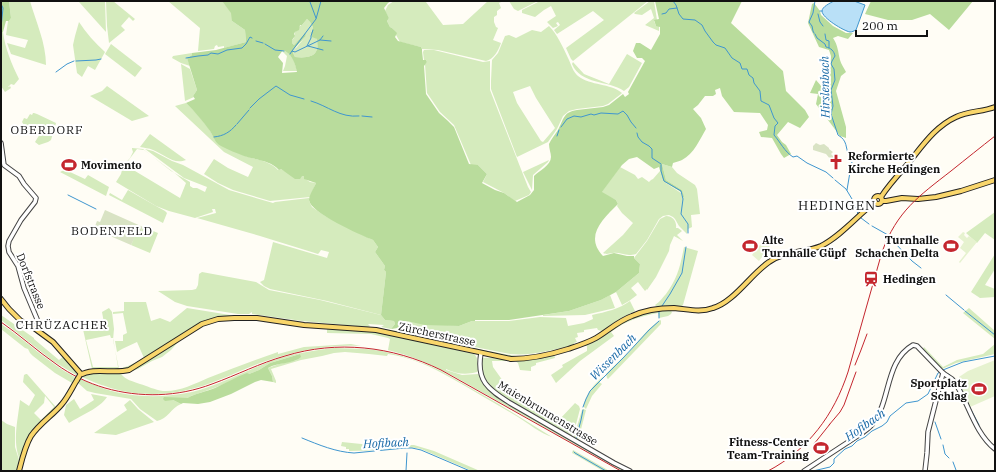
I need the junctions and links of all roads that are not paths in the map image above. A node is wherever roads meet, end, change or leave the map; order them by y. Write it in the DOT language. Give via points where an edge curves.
graph roads {
  1 [pos="995,107"];
  2 [pos="1,142"];
  3 [pos="4,165"];
  4 [pos="1,169"];
  5 [pos="995,180"];
  6 [pos="881,199"];
  7 [pos="1,299"];
  8 [pos="34,328"];
  9 [pos="481,353"];
  10 [pos="943,373"];
  11 [pos="80,374"];
  12 [pos="995,449"];
  13 [pos="19,471"];
  14 [pos="630,471"];
  15 [pos="804,471"];
  16 [pos="925,471"];
  1 -- 6 [label="main road" via="958,116 939,127"];
  2 -- 3 [label="street"];
  3 -- 4 [label="street"];
  3 -- 8 [label="street, Dorfstrasse" via="19,176 36,198 20,221 8,246 37,319"];
  5 -- 6 [label="main road" via="936,198 902,198 886,201"];
  6 -- 9 [label="main road, Zürcherstrasse" via="879,196 876,197 875,202 824,244 770,261 734,295 713,308 697,311 665,308 642,312 620,321 588,342 544,356 525,359"];
  7 -- 8 [label="main road" via="17,317"];
  8 -- 11 [label="main road" via="53,342"];
  9 -- 11 [label="main road, Zürcherstrasse" via="376,330 234,318 202,324 129,370"];
  9 -- 14 [label="street, Maienbrunnenstrasse" via="480,374 494,392"];
  10 -- 12 [label="street" via="956,384 981,434"];
  10 -- 15 [label="street" via="915,344 913,345 895,364 885,396 869,428"];
  10 -- 16 [label="street" via="928,427"];
  11 -- 13 [label="main road, bridge" via="64,402 31,436"];
}
